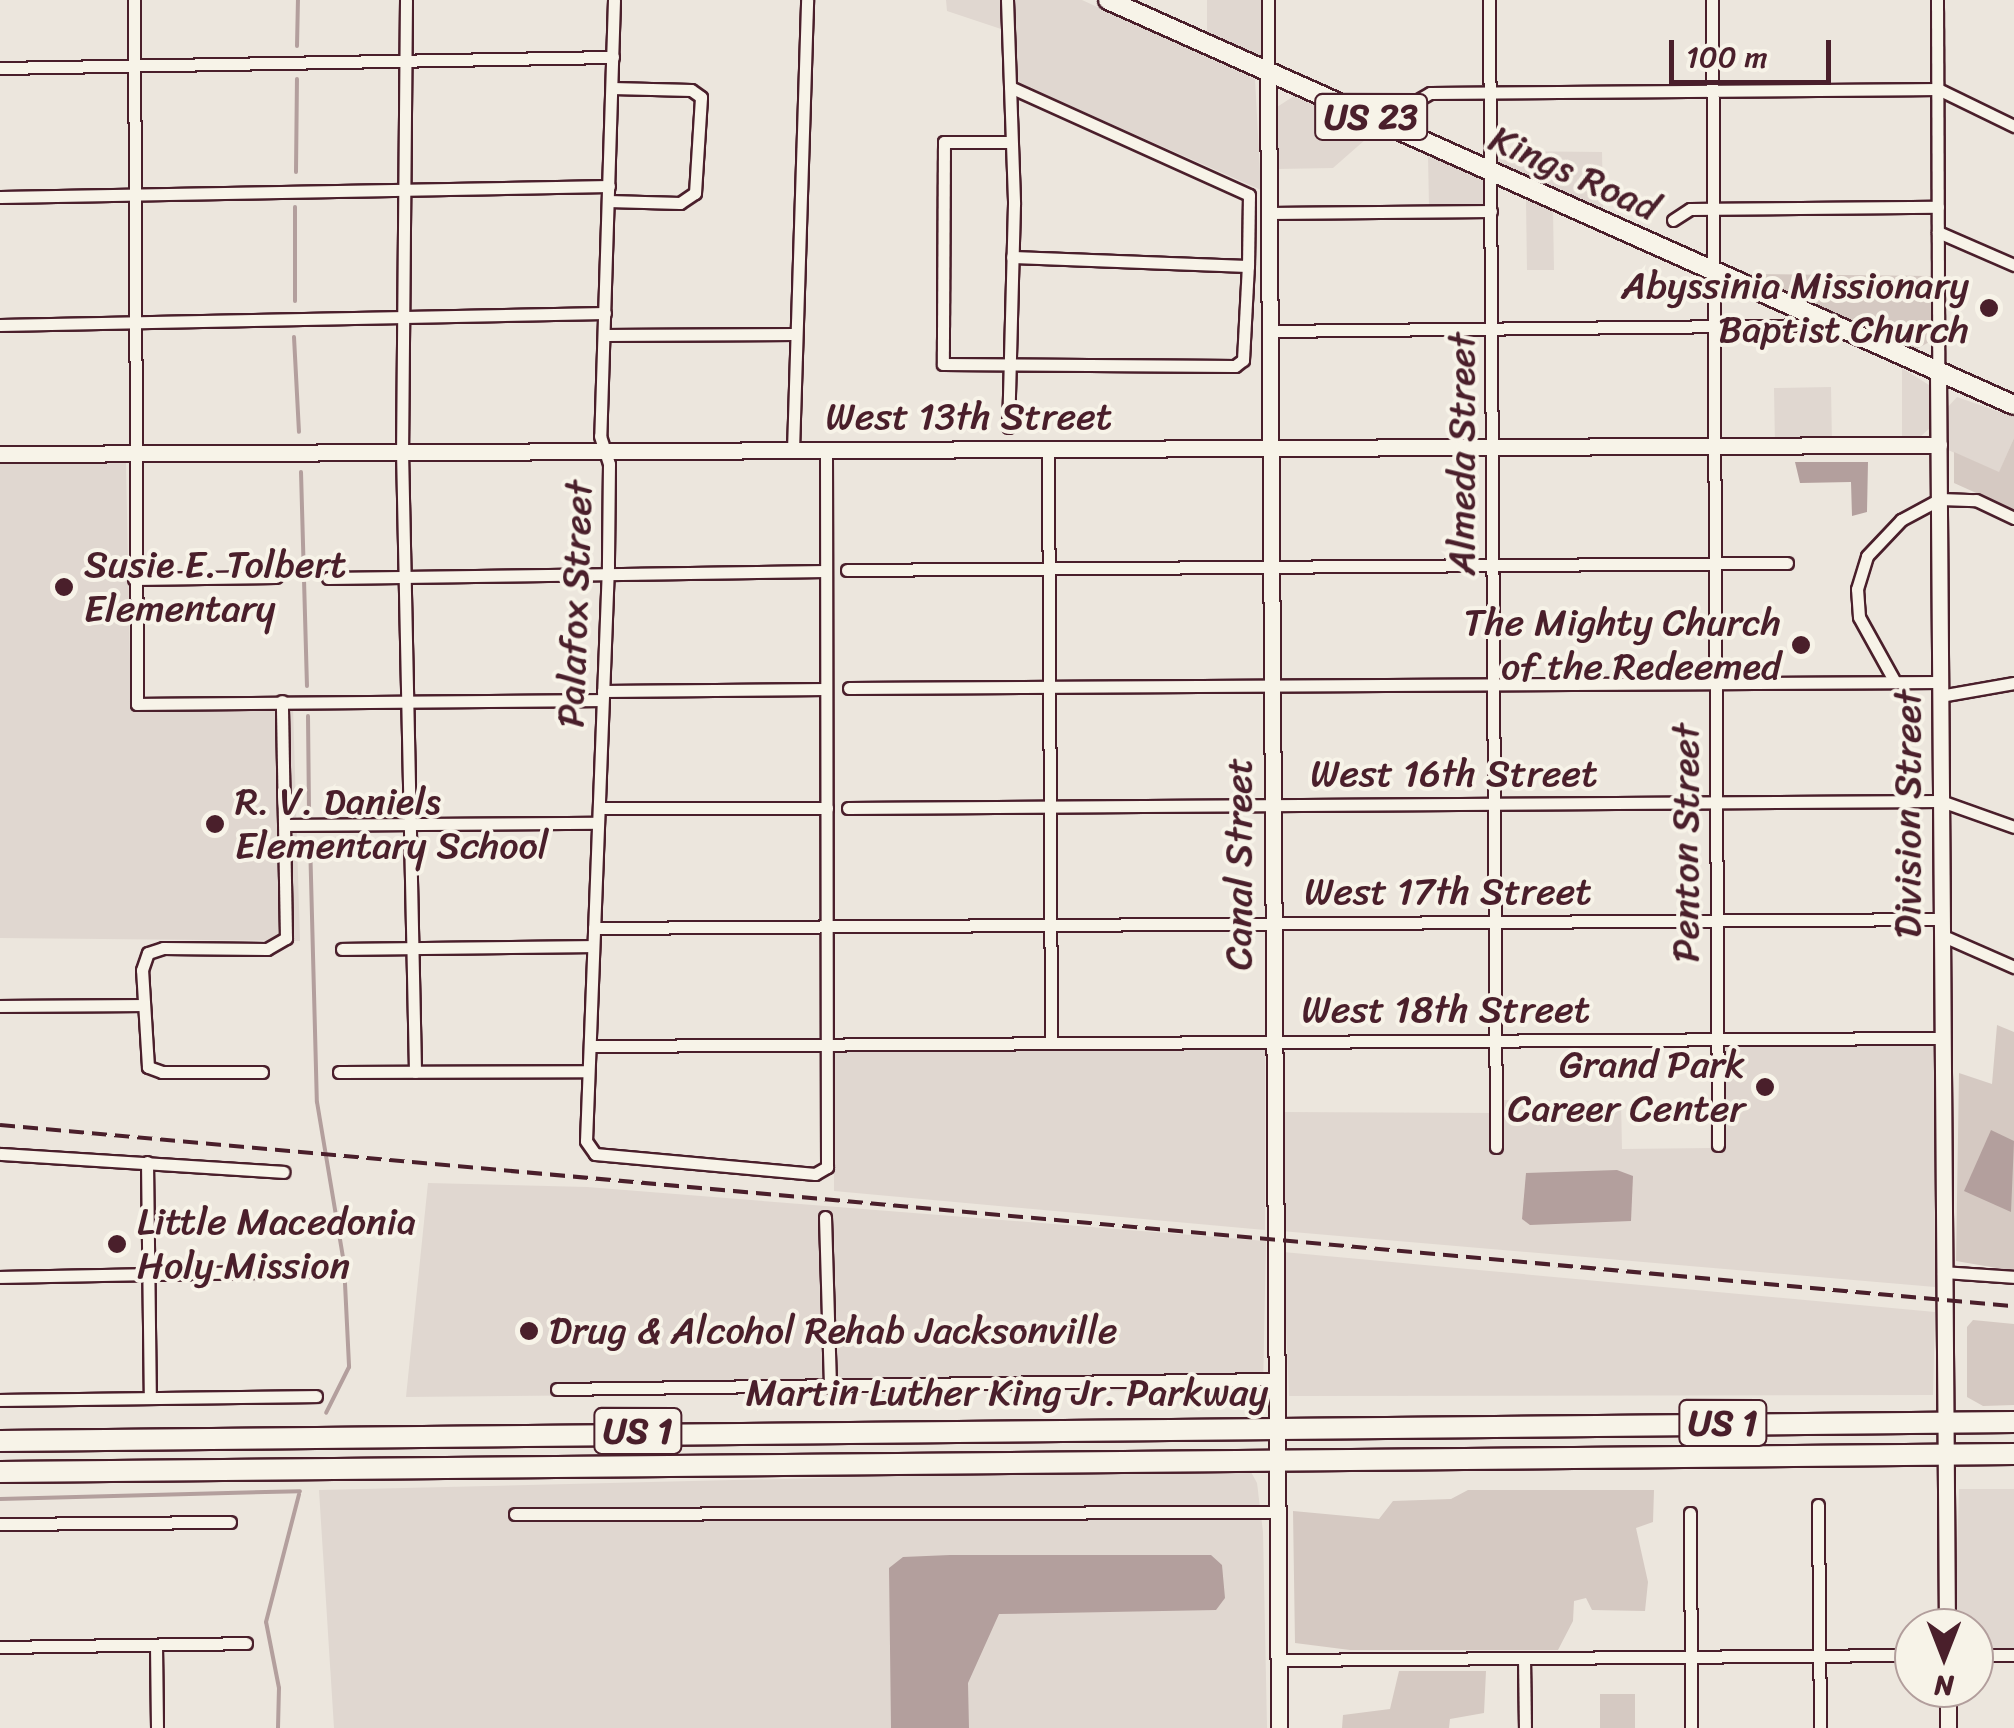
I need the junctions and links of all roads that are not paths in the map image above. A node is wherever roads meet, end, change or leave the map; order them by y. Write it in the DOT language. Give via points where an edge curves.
graph roads {
  1 [pos="134,0"];
  2 [pos="406,0"];
  3 [pos="614,0"];
  4 [pos="807,0"];
  5 [pos="1007,0"];
  6 [pos="1108,0"];
  7 [pos="1268,0"];
  8 [pos="1490,0"];
  9 [pos="1712,0"];
  10 [pos="1937,0"];
  11 [pos="613,57"];
  12 [pos="405,60"];
  13 [pos="134,66"];
  14 [pos="0,68"];
  15 [pos="1268,72"];
  16 [pos="1010,87"];
  17 [pos="612,88"];
  18 [pos="1938,89"];
  19 [pos="1490,92"];
  20 [pos="1712,92"];
  21 [pos="1411,104"];
  22 [pos="2014,126"];
  23 [pos="1012,142"];
  24 [pos="1492,171"];
  25 [pos="609,186"];
  26 [pos="404,189"];
  27 [pos="133,194"];
  28 [pos="0,197"];
  29 [pos="608,201"];
  30 [pos="1938,208"];
  31 [pos="1713,209"];
  32 [pos="1491,211"];
  33 [pos="1269,213"];
  34 [pos="1672,220"];
  35 [pos="1938,232"];
  36 [pos="1012,256"];
  37 [pos="2014,265"];
  38 [pos="1248,266"];
  39 [pos="1715,272"];
  40 [pos="605,314"];
  41 [pos="403,318"];
  42 [pos="132,322"];
  43 [pos="1834,325"];
  44 [pos="0,326"];
  45 [pos="1714,328"];
  46 [pos="1491,330"];
  47 [pos="1270,332"];
  48 [pos="795,334"];
  49 [pos="604,336"];
  50 [pos="1010,365"];
  51 [pos="1938,372"];
  52 [pos="2014,405"];
  53 [pos="1008,427"];
  54 [pos="1939,445"];
  55 [pos="1714,447"];
  56 [pos="1048,448"];
  57 [pos="1270,448"];
  58 [pos="1492,448"];
  59 [pos="402,450"];
  60 [pos="793,450"];
  61 [pos="826,450"];
  62 [pos="606,451"];
  63 [pos="131,453"];
  64 [pos="0,454"];
  65 [pos="1940,498"];
  66 [pos="2014,518"];
  67 [pos="1787,562"];
  68 [pos="1715,565"];
  69 [pos="1492,566"];
  70 [pos="1271,568"];
  71 [pos="846,570"];
  72 [pos="1048,570"];
  73 [pos="826,571"];
  74 [pos="607,574"];
  75 [pos="276,577"];
  76 [pos="328,578"];
  77 [pos="404,578"];
  78 [pos="134,579"];
  79 [pos="1894,682"];
  80 [pos="1716,683"];
  81 [pos="2014,684"];
  82 [pos="1492,685"];
  83 [pos="1271,686"];
  84 [pos="826,688"];
  85 [pos="848,688"];
  86 [pos="1049,688"];
  87 [pos="1940,689"];
  88 [pos="602,696"];
  89 [pos="406,700"];
  90 [pos="282,701"];
  91 [pos="1941,801"];
  92 [pos="1716,802"];
  93 [pos="1271,804"];
  94 [pos="1494,804"];
  95 [pos="1050,807"];
  96 [pos="600,808"];
  97 [pos="827,808"];
  98 [pos="848,808"];
  99 [pos="596,823"];
  100 [pos="410,824"];
  101 [pos="285,825"];
  102 [pos="2014,827"];
  103 [pos="1716,920"];
  104 [pos="1494,922"];
  105 [pos="1272,923"];
  106 [pos="828,926"];
  107 [pos="1050,926"];
  108 [pos="1941,927"];
  109 [pos="594,928"];
  110 [pos="592,946"];
  111 [pos="412,947"];
  112 [pos="342,949"];
  113 [pos="2014,966"];
  114 [pos="142,1005"];
  115 [pos="0,1006"];
  116 [pos="1717,1038"];
  117 [pos="1941,1038"];
  118 [pos="1494,1040"];
  119 [pos="1273,1042"];
  120 [pos="1051,1043"];
  121 [pos="828,1045"];
  122 [pos="592,1046"];
  123 [pos="588,1071"];
  124 [pos="262,1072"];
  125 [pos="339,1072"];
  126 [pos="414,1072"];
  127 [pos="1718,1145"];
  128 [pos="1496,1147"];
  129 [pos="0,1154"];
  130 [pos="146,1162"];
  131 [pos="284,1172"];
  132 [pos="826,1217"];
  133 [pos="318,1272"];
  134 [pos="1943,1272"];
  135 [pos="2012,1273"];
  136 [pos="148,1274"];
  137 [pos="0,1276"];
  138 [pos="1276,1380"];
  139 [pos="830,1387"];
  140 [pos="557,1389"];
  141 [pos="316,1396"];
  142 [pos="150,1397"];
  143 [pos="0,1400"];
  144 [pos="1946,1422"];
  145 [pos="2014,1422"];
  146 [pos="1275,1427"];
  147 [pos="0,1440"];
  148 [pos="1946,1454"];
  149 [pos="2014,1454"];
  150 [pos="1274,1458"];
  151 [pos="0,1472"];
  152 [pos="1818,1504"];
  153 [pos="1276,1512"];
  154 [pos="1690,1513"];
  155 [pos="515,1514"];
  156 [pos="230,1522"];
  157 [pos="0,1524"];
  158 [pos="1947,1608"];
  159 [pos="246,1643"];
  160 [pos="156,1645"];
  161 [pos="0,1647"];
  162 [pos="1894,1655"];
  163 [pos="1690,1656"];
  164 [pos="1819,1656"];
  165 [pos="1524,1658"];
  166 [pos="1278,1660"];
  167 [pos="157,1728"];
  168 [pos="1279,1728"];
  169 [pos="1526,1728"];
  170 [pos="1691,1728"];
  171 [pos="1820,1728"];
  1 -- 13 [label="street"];
  2 -- 12 [label="street"];
  3 -- 11 [label="street, Palafox Street"];
  4 -- 48 [label="street"];
  5 -- 16 [label="street"];
  6 -- 15 [label="main road, Kings Road / US 23"];
  7 -- 15 [label="street, Canal Street"];
  8 -- 19 [label="street, Almeda Street"];
  9 -- 20 [label="street, Penton Street"];
  10 -- 18 [label="street, Division Street"];
  11 -- 12 [label="street"];
  11 -- 17 [label="street, Palafox Street"];
  12 -- 13 [label="street"];
  12 -- 26 [label="street"];
  13 -- 14 [label="street"];
  13 -- 27 [label="street"];
  15 -- 24 [label="main road, Kings Road / US 23"];
  15 -- 33 [label="street, Canal Street"];
  16 -- 23 [label="street"];
  16 -- 38 [label="street" via="1249,194"];
  17 -- 25 [label="street, Palafox Street"];
  17 -- 29 [label="street" via="691,90 702,97 695,193 680,203"];
  18 -- 20 [label="street"];
  18 -- 22 [label="street"];
  18 -- 30 [label="street, Division Street"];
  19 -- 20 [label="street"];
  19 -- 21 [label="street" via="1430,93"];
  19 -- 24 [label="street, Almeda Street"];
  20 -- 31 [label="street, Penton Street"];
  23 -- 36 [label="street"];
  23 -- 50 [label="street" via="944,142 942,364"];
  24 -- 32 [label="street, Almeda Street"];
  24 -- 39 [label="main road, Kings Road / US 23"];
  25 -- 26 [label="street"];
  25 -- 29 [label="street, Palafox Street"];
  26 -- 27 [label="street"];
  26 -- 41 [label="street"];
  27 -- 28 [label="street"];
  27 -- 42 [label="street"];
  29 -- 40 [label="street, Palafox Street"];
  30 -- 31 [label="street"];
  30 -- 35 [label="street, Division Street"];
  31 -- 34 [label="street" via="1690,209"];
  31 -- 39 [label="street, Penton Street"];
  32 -- 33 [label="street"];
  32 -- 46 [label="street, Almeda Street"];
  33 -- 47 [label="street, Canal Street"];
  35 -- 37 [label="street"];
  35 -- 51 [label="street, Division Street"];
  36 -- 38 [label="street"];
  36 -- 50 [label="street"];
  38 -- 50 [label="street" via="1246,349 1235,366"];
  39 -- 43 [label="main road, Kings Road / US 23"];
  39 -- 45 [label="street, Penton Street"];
  40 -- 41 [label="street"];
  40 -- 49 [label="street, Palafox Street"];
  41 -- 42 [label="street"];
  41 -- 59 [label="street"];
  42 -- 44 [label="street"];
  42 -- 63 [label="street"];
  43 -- 45 [label="street"];
  43 -- 51 [label="main road, Kings Road / US 23"];
  45 -- 46 [label="street"];
  45 -- 55 [label="street, Penton Street"];
  46 -- 47 [label="street"];
  46 -- 58 [label="street, Almeda Street"];
  47 -- 57 [label="street, Canal Street"];
  48 -- 49 [label="street"];
  48 -- 60 [label="street"];
  49 -- 62 [label="street, Palafox Street" via="600,436"];
  50 -- 53 [label="street"];
  51 -- 52 [label="main road, Kings Road / US 23"];
  51 -- 54 [label="street, Division Street"];
  54 -- 55 [label="street, West 13th Street"];
  54 -- 65 [label="street, Division Street"];
  55 -- 58 [label="street, West 13th Street"];
  55 -- 68 [label="street, Penton Street"];
  56 -- 57 [label="street, West 13th Street"];
  56 -- 61 [label="street, West 13th Street"];
  56 -- 72 [label="street"];
  57 -- 58 [label="street, West 13th Street"];
  57 -- 70 [label="street, Canal Street"];
  58 -- 69 [label="street, Almeda Street"];
  59 -- 62 [label="street, West 13th Street"];
  59 -- 63 [label="street, West 13th Street"];
  59 -- 77 [label="street"];
  60 -- 61 [label="street, West 13th Street"];
  60 -- 62 [label="street, West 13th Street"];
  61 -- 73 [label="street"];
  62 -- 74 [label="street, Palafox Street"];
  63 -- 64 [label="street, West 13th Street"];
  63 -- 78 [label="street"];
  65 -- 66 [label="street" via="1976,500"];
  65 -- 79 [label="street" via="1880,540 1859,576 1865,635"];
  65 -- 87 [label="street, Division Street"];
  67 -- 68 [label="street"];
  68 -- 69 [label="street"];
  68 -- 80 [label="street, Penton Street"];
  69 -- 70 [label="street"];
  69 -- 82 [label="street, Almeda Street"];
  70 -- 72 [label="street"];
  70 -- 83 [label="street, Canal Street"];
  71 -- 72 [label="street"];
  72 -- 86 [label="street"];
  73 -- 74 [label="street"];
  73 -- 84 [label="street"];
  74 -- 77 [label="street"];
  74 -- 88 [label="street, Palafox Street"];
  75 -- 78 [label="street"];
  76 -- 77 [label="street"];
  77 -- 89 [label="street"];
  78 -- 90 [label="street" via="137,704"];
  79 -- 80 [label="street"];
  79 -- 87 [label="street"];
  80 -- 82 [label="street"];
  80 -- 92 [label="street, Penton Street"];
  81 -- 87 [label="street"];
  82 -- 83 [label="street"];
  82 -- 94 [label="street, Almeda Street"];
  83 -- 86 [label="street"];
  83 -- 93 [label="street, Canal Street"];
  84 -- 88 [label="street"];
  84 -- 97 [label="street"];
  85 -- 86 [label="street"];
  86 -- 95 [label="street"];
  87 -- 91 [label="street, Division Street"];
  88 -- 89 [label="street"];
  88 -- 96 [label="street, Palafox Street"];
  89 -- 90 [label="street"];
  89 -- 100 [label="street"];
  90 -- 101 [label="street"];
  91 -- 92 [label="street, West 16th Street"];
  91 -- 102 [label="street, West 16th Street"];
  91 -- 108 [label="street, Division Street"];
  92 -- 94 [label="street, West 16th Street"];
  92 -- 103 [label="street, Penton Street"];
  93 -- 94 [label="street, West 16th Street"];
  93 -- 95 [label="street, West 16th Street"];
  93 -- 105 [label="street, Canal Street"];
  94 -- 104 [label="street, Almeda Street"];
  95 -- 98 [label="street, West 16th Street"];
  95 -- 107 [label="street"];
  96 -- 97 [label="street"];
  96 -- 99 [label="street, Palafox Street"];
  97 -- 106 [label="street"];
  99 -- 100 [label="street"];
  99 -- 109 [label="street, Palafox Street"];
  100 -- 101 [label="street"];
  100 -- 111 [label="street"];
  101 -- 114 [label="street" via="288,931 282,944 148,953"];
  103 -- 104 [label="street, West 17th Street"];
  103 -- 108 [label="street, West 17th Street"];
  103 -- 116 [label="street, Penton Street"];
  104 -- 105 [label="street, West 17th Street"];
  104 -- 118 [label="street, Almeda Street"];
  105 -- 107 [label="street, West 17th Street"];
  105 -- 119 [label="street, Canal Street"];
  106 -- 107 [label="street, West 17th Street"];
  106 -- 109 [label="street, West 17th Street"];
  106 -- 121 [label="street"];
  107 -- 120 [label="street"];
  108 -- 113 [label="street"];
  108 -- 117 [label="street, Division Street"];
  109 -- 110 [label="street, Palafox Street"];
  110 -- 111 [label="street"];
  110 -- 122 [label="street, Palafox Street"];
  111 -- 112 [label="street"];
  111 -- 126 [label="street"];
  114 -- 115 [label="street"];
  114 -- 124 [label="street" via="148,1067"];
  116 -- 117 [label="street, West 18th Street"];
  116 -- 118 [label="street, West 18th Street"];
  116 -- 127 [label="street, Penton Street"];
  117 -- 134 [label="street, Division Street"];
  118 -- 119 [label="street, West 18th Street"];
  118 -- 128 [label="street, Almeda Street"];
  119 -- 120 [label="street, West 18th Street"];
  119 -- 138 [label="street, Canal Street"];
  120 -- 121 [label="street, West 18th Street"];
  121 -- 122 [label="street, West 18th Street"];
  121 -- 123 [label="street, Palafox Street" via="824,1172 588,1150"];
  122 -- 123 [label="street, Palafox Street"];
  123 -- 126 [label="street"];
  125 -- 126 [label="street"];
  129 -- 130 [label="street"];
  130 -- 131 [label="street"];
  130 -- 136 [label="street"];
  132 -- 139 [label="street"];
  133 -- 136 [label="street"];
  134 -- 135 [label="street"];
  134 -- 144 [label="street, Division Street"];
  136 -- 137 [label="street"];
  136 -- 142 [label="street"];
  138 -- 139 [label="street"];
  138 -- 146 [label="street, Canal Street"];
  139 -- 140 [label="street"];
  141 -- 142 [label="street"];
  142 -- 143 [label="street"];
  144 -- 145 [label="highway, Martin Luther King Jr. Parkway / US 1"];
  144 -- 146 [label="highway, Martin Luther King Jr. Parkway / US 1"];
  144 -- 148 [label="street, Division Street"];
  146 -- 147 [label="highway, Martin Luther King Jr. Parkway / US 1"];
  146 -- 150 [label="street, Canal Street"];
  148 -- 149 [label="highway, Martin Luther King Jr. Parkway / US 1"];
  148 -- 150 [label="highway, Martin Luther King Jr. Parkway / US 1"];
  148 -- 158 [label="street, Division Street"];
  150 -- 151 [label="highway, Martin Luther King Jr. Parkway / US 1"];
  150 -- 153 [label="street, Canal Street"];
  152 -- 164 [label="street"];
  153 -- 155 [label="street"];
  153 -- 166 [label="street, Canal Street"];
  154 -- 163 [label="street"];
  156 -- 157 [label="street"];
  159 -- 160 [label="street"];
  160 -- 161 [label="street"];
  160 -- 167 [label="street"];
  162 -- 164 [label="street"];
  163 -- 164 [label="street"];
  163 -- 165 [label="street"];
  163 -- 170 [label="street"];
  164 -- 171 [label="street"];
  165 -- 166 [label="street"];
  165 -- 169 [label="street"];
  166 -- 168 [label="street, Canal Street"];
}
